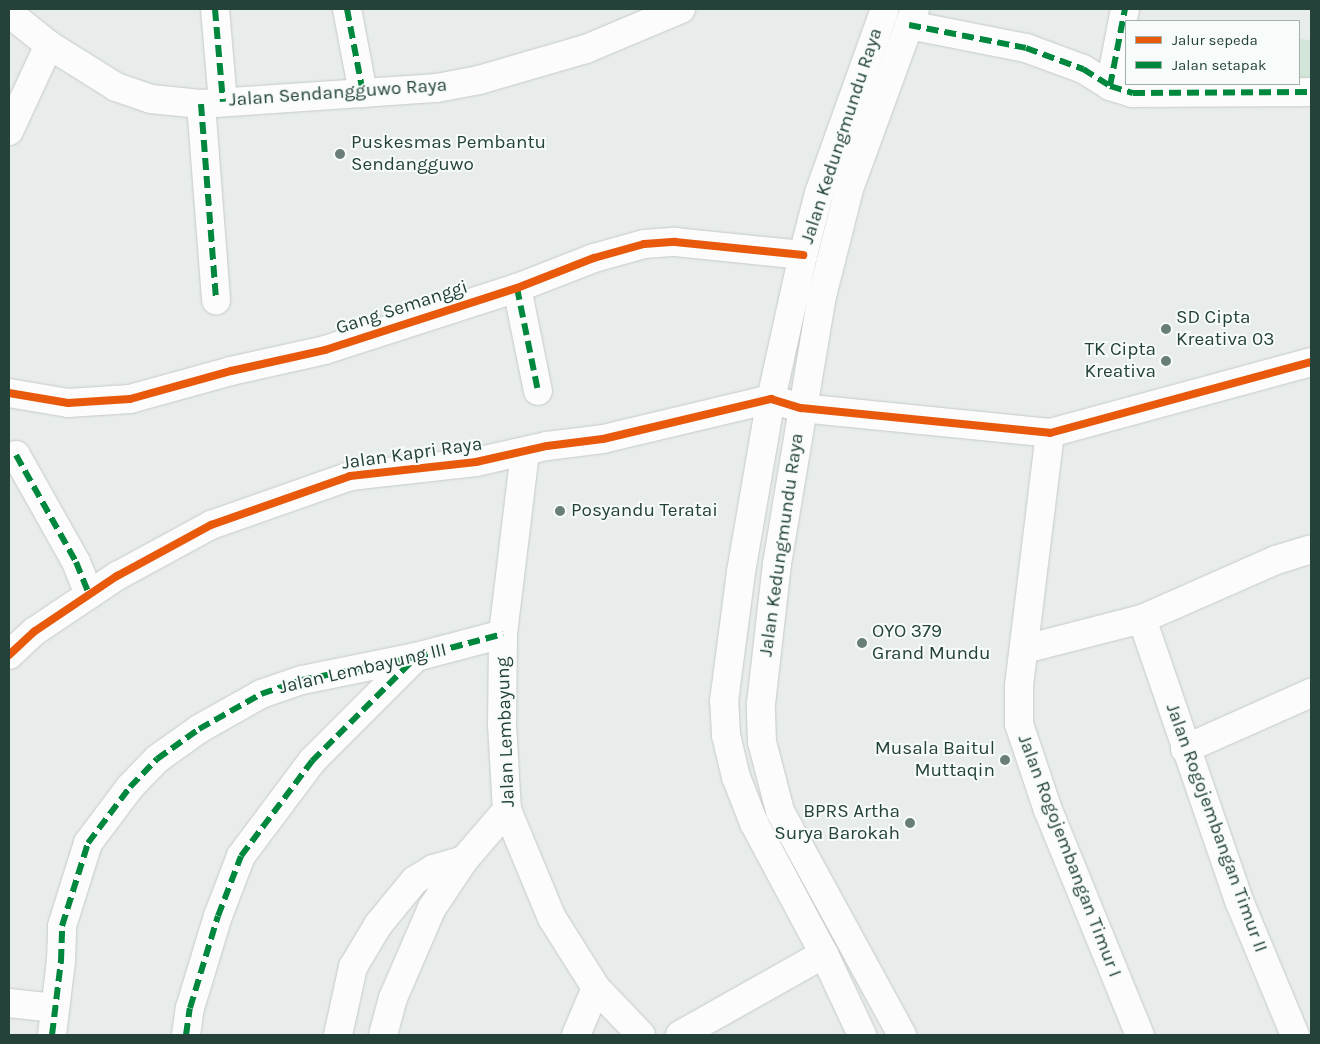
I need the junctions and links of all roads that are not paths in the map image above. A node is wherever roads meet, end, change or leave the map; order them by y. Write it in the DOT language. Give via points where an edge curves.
graph roads {
  1 [pos="215,9"];
  2 [pos="347,9"];
  3 [pos="680,9"];
  4 [pos="884,9"];
  5 [pos="1125,9"];
  6 [pos="9,13"];
  7 [pos="912,17"];
  8 [pos="48,45"];
  9 [pos="1110,86"];
  10 [pos="1311,92"];
  11 [pos="363,94"];
  12 [pos="212,103"];
  13 [pos="9,131"];
  14 [pos="802,255"];
  15 [pos="517,288"];
  16 [pos="216,300"];
  17 [pos="1311,362"];
  18 [pos="538,391"];
  19 [pos="9,394"];
  20 [pos="770,399"];
  21 [pos="802,408"];
  22 [pos="1050,434"];
  23 [pos="525,452"];
  24 [pos="16,456"];
  25 [pos="1311,549"];
  26 [pos="89,595"];
  27 [pos="1142,619"];
  28 [pos="503,634"];
  29 [pos="1025,648"];
  30 [pos="9,656"];
  31 [pos="416,657"];
  32 [pos="1311,693"];
  33 [pos="1185,748"];
  34 [pos="507,810"];
  35 [pos="464,860"];
  36 [pos="824,954"];
  37 [pos="596,988"];
  38 [pos="9,1003"];
  39 [pos="54,1008"];
  40 [pos="52,1035"];
  41 [pos="186,1035"];
  42 [pos="338,1035"];
  43 [pos="383,1035"];
  44 [pos="576,1035"];
  45 [pos="641,1035"];
  46 [pos="680,1035"];
  47 [pos="862,1035"];
  48 [pos="902,1035"];
  49 [pos="1140,1035"];
  50 [pos="1295,1035"];
  1 -- 12 [label="street"];
  2 -- 11 [label="street"];
  3 -- 11 [label="street, Jalan Sendangguwo Raya" via="586,49 479,80 437,88"];
  4 -- 14 [label="street, Jalan Kedungmundu Raya" via="819,193"];
  5 -- 9 [label="street"];
  6 -- 8 [label="street, Jalan Sendangguwo Raya"];
  7 -- 9 [label="street" via="1026,48 1084,69"];
  7 -- 21 [label="street, Jalan Kedungmundu Raya" via="849,189 821,300"];
  8 -- 12 [label="street, Jalan Sendangguwo Raya" via="116,87 151,99"];
  8 -- 13 [label="street"];
  9 -- 10 [label="street" via="1133,92 1166,94"];
  11 -- 12 [label="street, Jalan Sendangguwo Raya"];
  12 -- 16 [label="street"];
  14 -- 15 [label="street, Gang Semanggi" via="675,242 644,244 594,258"];
  14 -- 20 [label="street, Jalan Kedungmundu Raya"];
  15 -- 18 [label="street"];
  15 -- 19 [label="street, Gang Semanggi" via="325,350 231,371 130,400 68,403"];
  17 -- 22 [label="street"];
  20 -- 21 [label="street"];
  20 -- 23 [label="street, Jalan Kapri Raya" via="603,439"];
  20 -- 36 [label="street, Jalan Kedungmundu Raya" via="724,701 726,735 736,777 754,823"];
  21 -- 22 [label="street"];
  21 -- 48 [label="street, Jalan Kedungmundu Raya" via="777,564 761,704 762,742 780,811"];
  22 -- 29 [label="street, Jalan Rogojembangan Timur I"];
  23 -- 26 [label="street, Jalan Kapri Raya" via="476,462 350,476 211,525 117,576"];
  23 -- 28 [label="street, Jalan Lembayung"];
  24 -- 26 [label="street" via="76,562"];
  25 -- 27 [label="street" via="1276,560"];
  26 -- 30 [label="street, Jalan Kapri Raya" via="35,630"];
  27 -- 29 [label="street"];
  27 -- 33 [label="street, Jalan Rogojembangan Timur II"];
  28 -- 31 [label="street, Jalan Lembayung III"];
  28 -- 34 [label="street, Jalan Lembayung" via="502,724"];
  29 -- 49 [label="street, Jalan Rogojembangan Timur I" via="1018,686 1019,724 1026,752"];
  31 -- 39 [label="street, Jalan Lembayung III" via="302,680 261,694 199,729 157,759 130,787 88,843 62,926"];
  31 -- 41 [label="street" via="312,761 241,856 218,916 190,1008"];
  32 -- 33 [label="street"];
  33 -- 50 [label="street, Jalan Rogojembangan Timur II" via="1240,903"];
  34 -- 35 [label="street"];
  34 -- 37 [label="street, Jalan Lembayung" via="552,918"];
  35 -- 42 [label="street" via="433,869 415,880 378,925 353,967"];
  35 -- 43 [label="street" via="432,908 394,998"];
  36 -- 46 [label="street"];
  36 -- 47 [label="street, Jalan Kedungmundu Raya"];
  37 -- 44 [label="street"];
  37 -- 45 [label="street, Jalan Lembayung"];
  38 -- 39 [label="street"];
  39 -- 40 [label="street, Jalan Lembayung III"];
}
